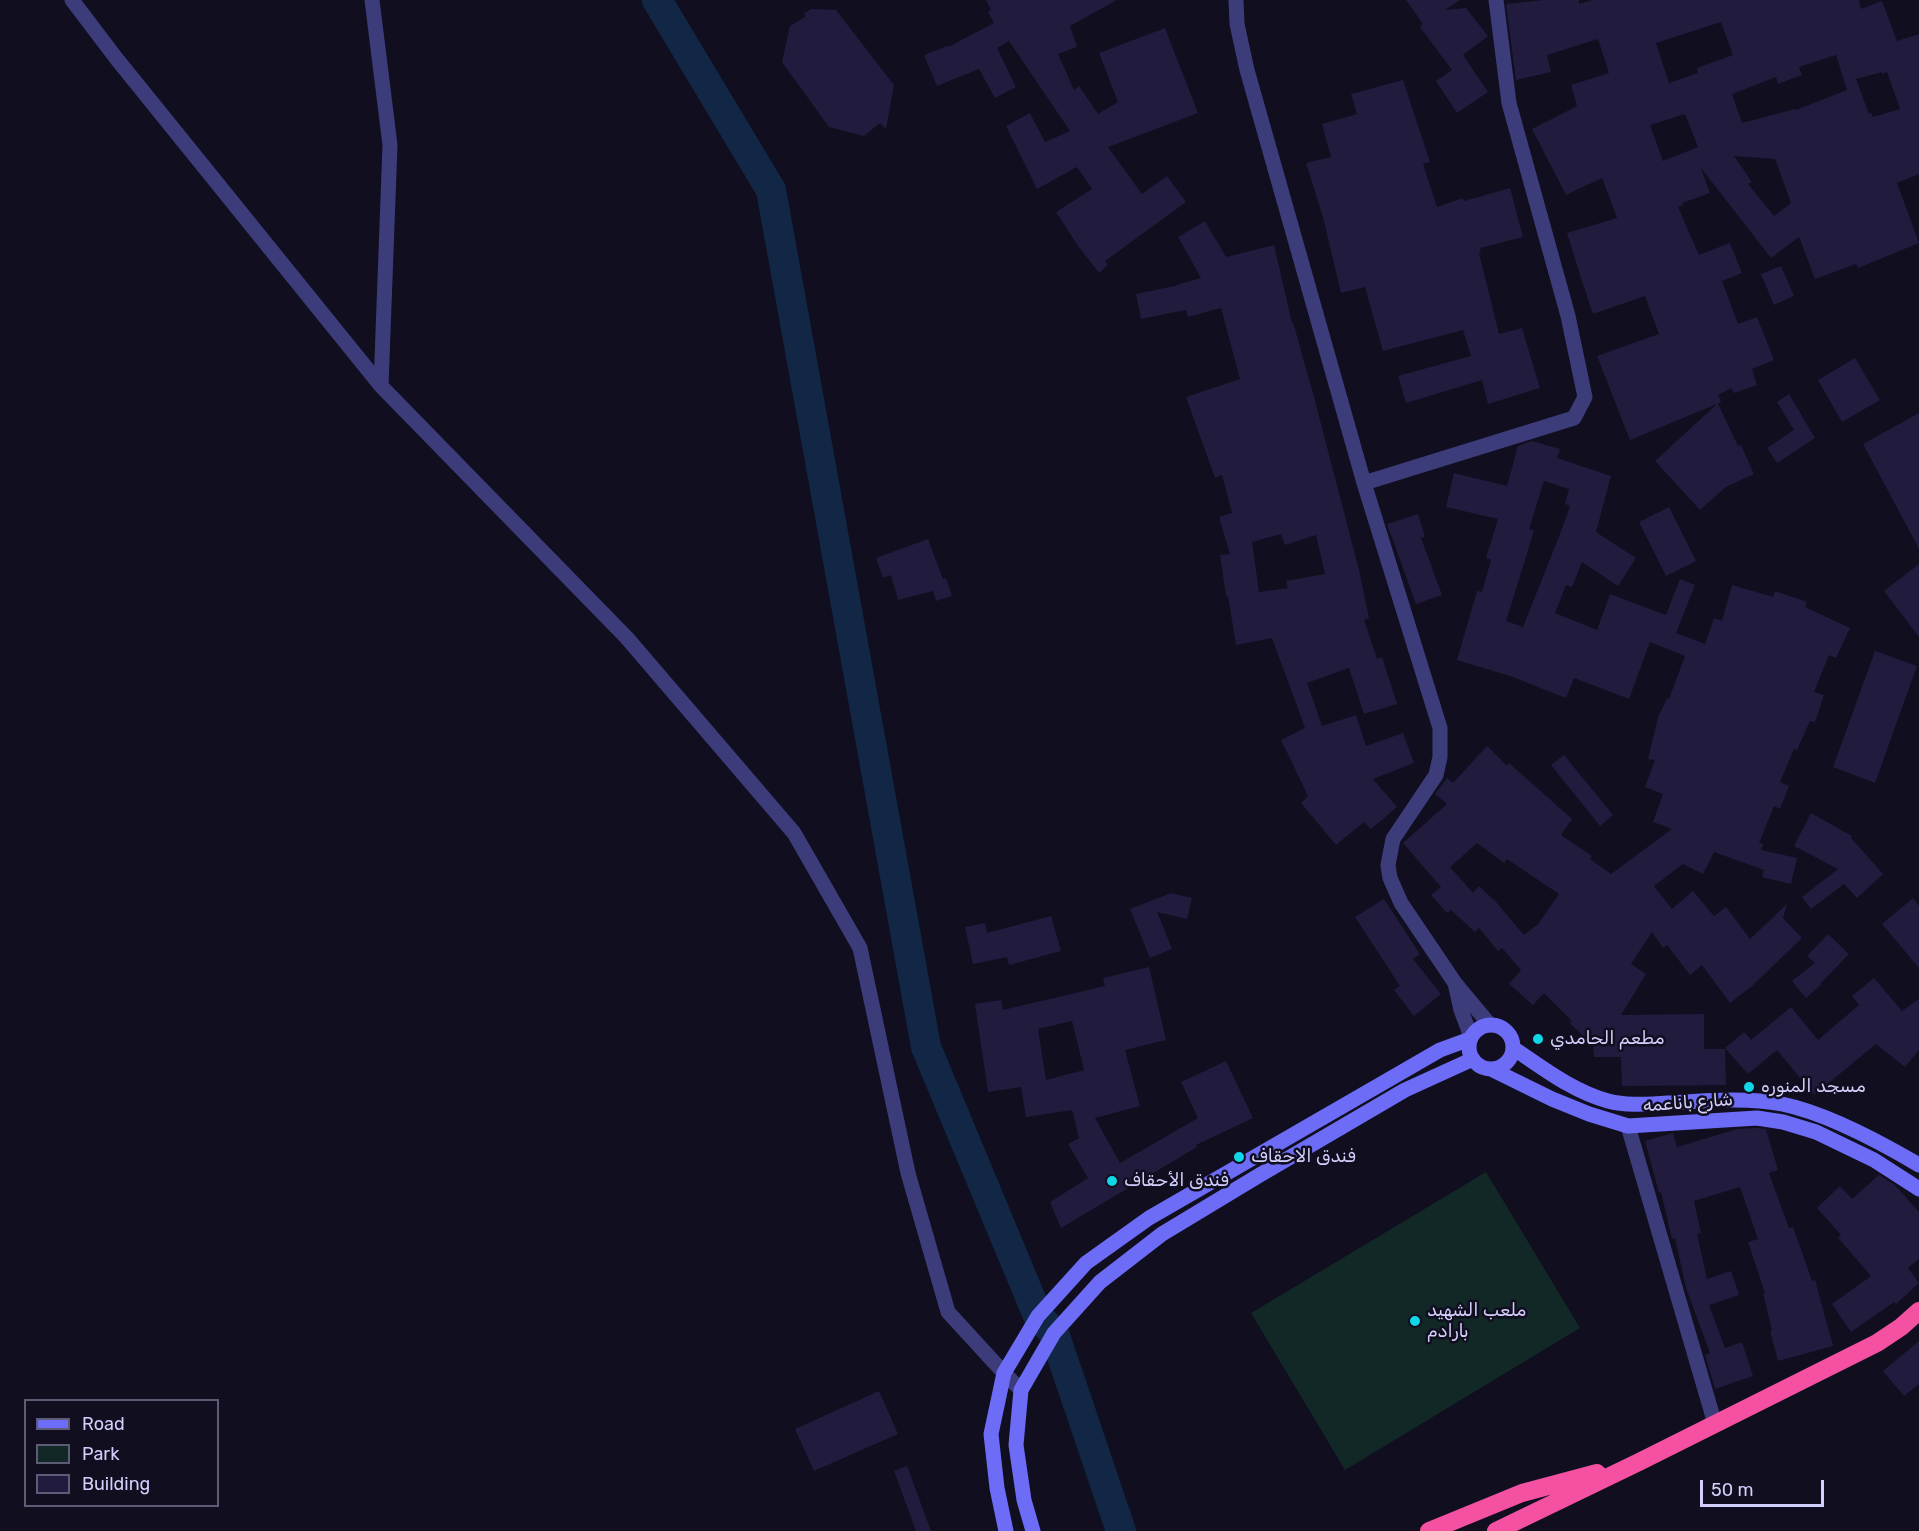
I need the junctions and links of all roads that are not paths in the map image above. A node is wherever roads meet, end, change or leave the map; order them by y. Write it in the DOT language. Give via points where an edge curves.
graph roads {
  1 [pos="72,0"];
  2 [pos="372,0"];
  3 [pos="1236,0"];
  4 [pos="1496,0"];
  5 [pos="381,386"];
  6 [pos="1364,483"];
  7 [pos="1455,983"];
  8 [pos="1490,1025"];
  9 [pos="1471,1038"];
  10 [pos="1513,1048"];
  11 [pos="1473,1059"];
  12 [pos="1491,1069"];
  13 [pos="1628,1126"];
  14 [pos="1285,1139"];
  15 [pos="1294,1155"];
  16 [pos="1919,1165"];
  17 [pos="1919,1189"];
  18 [pos="1919,1311"];
  19 [pos="1004,1373"];
  20 [pos="1021,1390"];
  21 [pos="1715,1424"];
  22 [pos="1639,1462"];
  23 [pos="1006,1531"];
  24 [pos="1033,1531"];
  25 [pos="1429,1531"];
  26 [pos="1496,1531"];
  1 -- 5 [label="street"];
  2 -- 5 [label="street" via="390,145"];
  3 -- 6 [label="street" via="1247,70"];
  4 -- 6 [label="street" via="1509,103 1568,316 1585,397 1574,418"];
  5 -- 19 [label="street" via="627,638 794,832 860,948 908,1173 948,1312"];
  6 -- 7 [label="street" via="1440,728 1436,775 1393,839 1390,878 1401,903"];
  7 -- 8 [label="street"];
  7 -- 9 [label="street"];
  8 -- 9 [label="street" via="1483,1026"];
  8 -- 10 [label="street" via="1506,1031"];
  9 -- 11 [label="street"];
  9 -- 14 [label="street" via="1440,1050"];
  10 -- 12 [label="street" via="1503,1065"];
  10 -- 16 [label="street, شارع باناعمه" via="1557,1078 1610,1102 1781,1104 1857,1132"];
  11 -- 12 [label="street"];
  11 -- 15 [label="street" via="1405,1090"];
  12 -- 13 [label="street, شارع باناعمه" via="1580,1110"];
  13 -- 17 [label="street, شارع باناعمه" via="1757,1118 1783,1122 1816,1132 1874,1160"];
  13 -- 21 [label="street"];
  14 -- 15 [label="street"];
  14 -- 19 [label="street" via="1149,1218 1086,1263 1038,1316"];
  15 -- 20 [label="street" via="1162,1234 1100,1282 1054,1333"];
  18 -- 21 [label="highway" via="1877,1343"];
  19 -- 20 [label="street"];
  19 -- 23 [label="street" via="991,1434"];
  20 -- 24 [label="street" via="1016,1445"];
  21 -- 22 [label="highway"];
  22 -- 25 [label="highway" via="1521,1493"];
  22 -- 26 [label="highway"];
}
